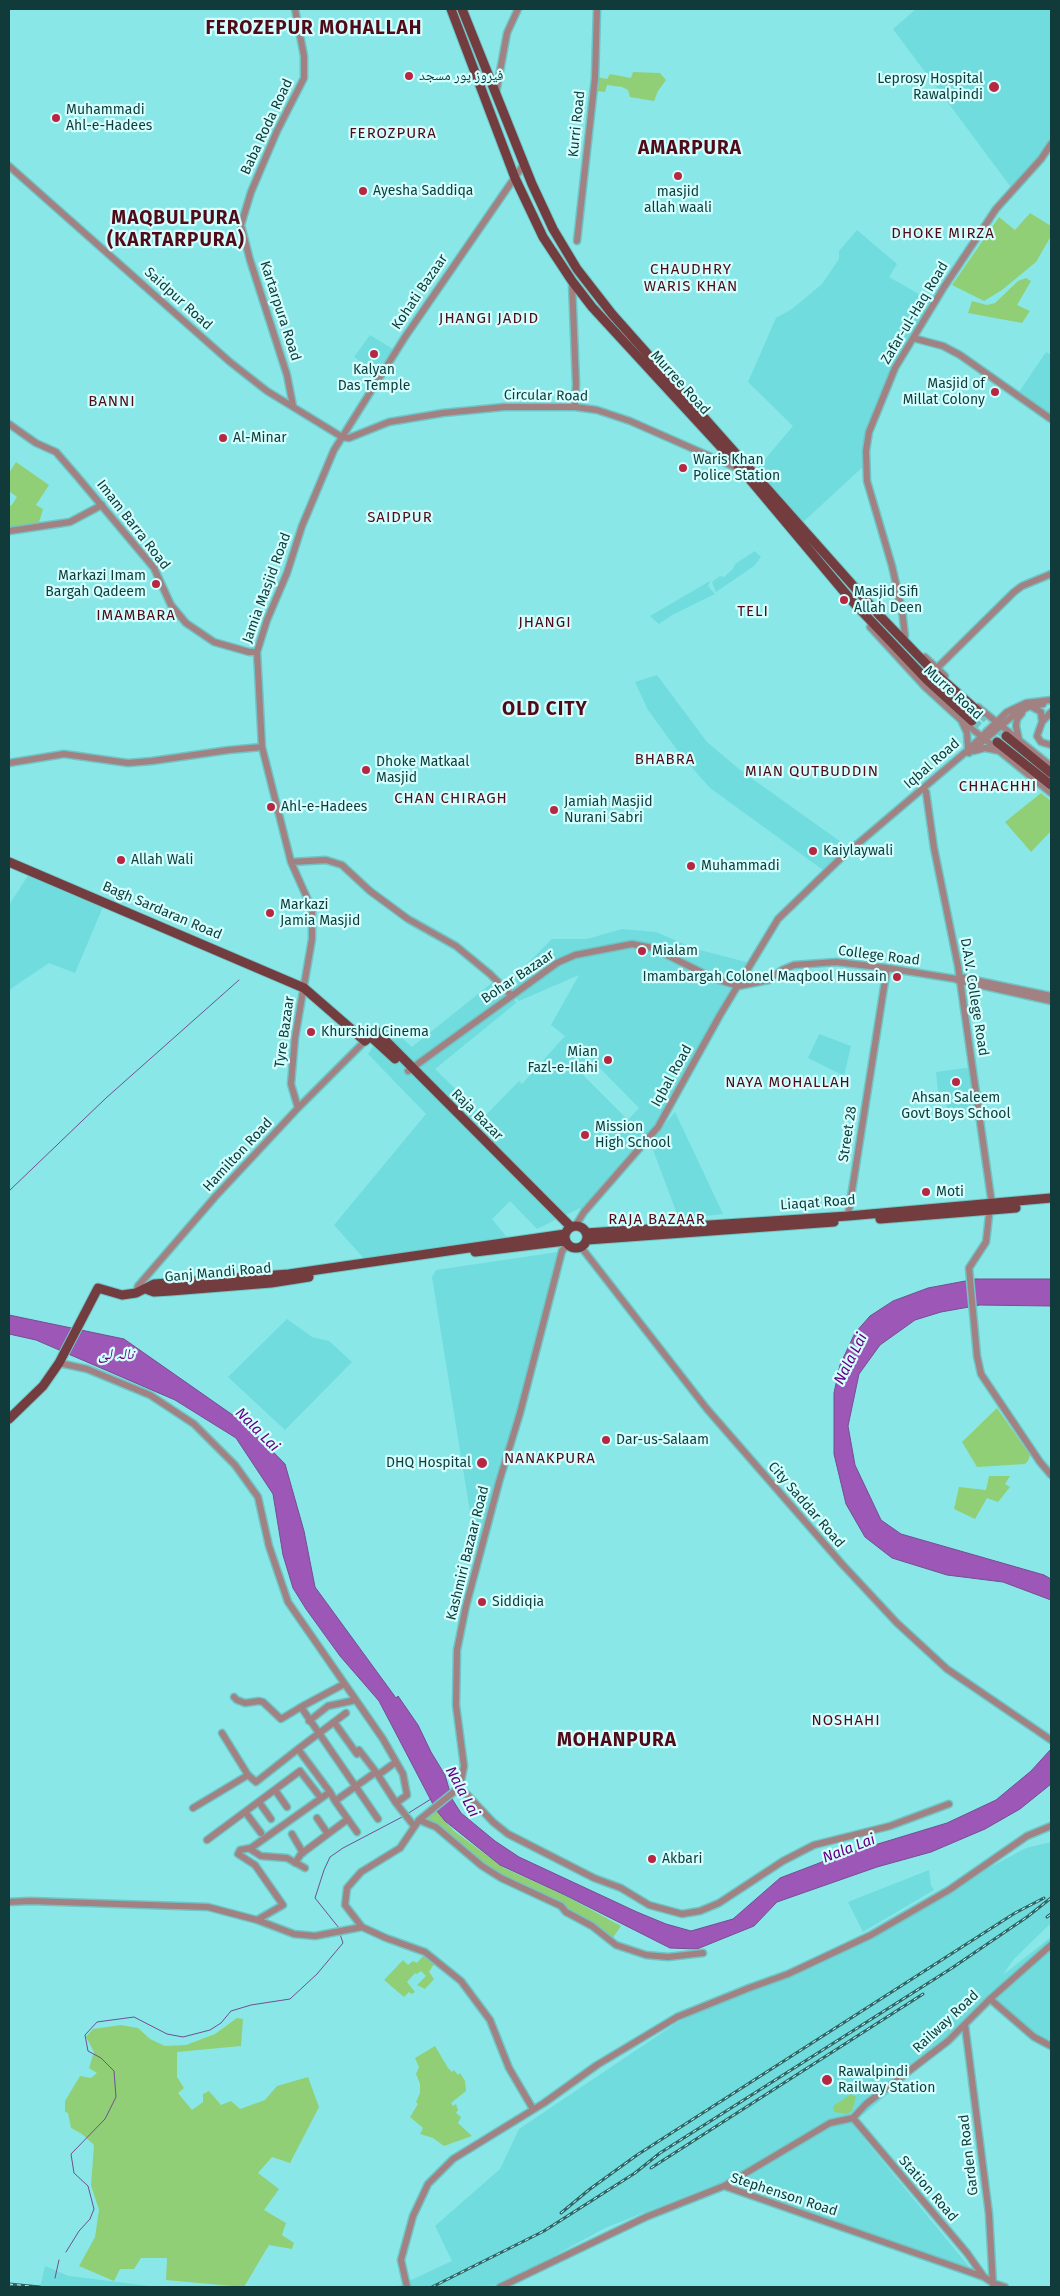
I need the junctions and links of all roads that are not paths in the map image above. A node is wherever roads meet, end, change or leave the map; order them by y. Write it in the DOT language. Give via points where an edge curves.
graph roads {
  1 [pos="294,9"];
  2 [pos="451,9"];
  3 [pos="462,9"];
  4 [pos="518,9"];
  5 [pos="597,9"];
  6 [pos="496,93"];
  7 [pos="1051,144"];
  8 [pos="524,164"];
  9 [pos="9,166"];
  10 [pos="515,178"];
  11 [pos="241,225"];
  12 [pos="577,241"];
  13 [pos="572,281"];
  14 [pos="913,338"];
  15 [pos="294,406"];
  16 [pos="575,407"];
  17 [pos="1051,420"];
  18 [pos="9,424"];
  19 [pos="342,437"];
  20 [pos="742,470"];
  21 [pos="102,506"];
  22 [pos="9,531"];
  23 [pos="1051,574"];
  24 [pos="862,594"];
  25 [pos="851,600"];
  26 [pos="904,636"];
  27 [pos="257,652"];
  28 [pos="937,668"];
  29 [pos="1051,702"];
  30 [pos="1028,707"];
  31 [pos="1051,712"];
  32 [pos="980,713"];
  33 [pos="961,720"];
  34 [pos="972,721"];
  35 [pos="1042,722"];
  36 [pos="998,723"];
  37 [pos="1006,736"];
  38 [pos="984,737"];
  39 [pos="997,742"];
  40 [pos="1021,743"];
  41 [pos="1051,745"];
  42 [pos="262,747"];
  43 [pos="969,751"];
  44 [pos="1002,751"];
  45 [pos="9,763"];
  46 [pos="1051,766"];
  47 [pos="1051,773"];
  48 [pos="1051,786"];
  49 [pos="924,790"];
  50 [pos="1051,793"];
  51 [pos="9,862"];
  52 [pos="291,862"];
  53 [pos="887,968"];
  54 [pos="959,980"];
  55 [pos="739,986"];
  56 [pos="304,988"];
  57 [pos="511,995"];
  58 [pos="1051,996"];
  59 [pos="1051,1001"];
  60 [pos="371,1036"];
  61 [pos="409,1069"];
  62 [pos="298,1108"];
  63 [pos="1051,1198"];
  64 [pos="1051,1204"];
  65 [pos="990,1207"];
  66 [pos="848,1216"];
  67 [pos="569,1234"];
  68 [pos="585,1240"];
  69 [pos="136,1292"];
  70 [pos="61,1360"];
  71 [pos="9,1419"];
  72 [pos="1051,1475"];
  73 [pos="344,1684"];
  74 [pos="234,1697"];
  75 [pos="356,1700"];
  76 [pos="301,1707"];
  77 [pos="346,1713"];
  78 [pos="310,1721"];
  79 [pos="334,1722"];
  80 [pos="222,1733"];
  81 [pos="318,1734"];
  82 [pos="1051,1740"];
  83 [pos="298,1749"];
  84 [pos="396,1762"];
  85 [pos="377,1774"];
  86 [pos="248,1775"];
  87 [pos="356,1786"];
  88 [pos="460,1787"];
  89 [pos="275,1790"];
  90 [pos="330,1792"];
  91 [pos="320,1798"];
  92 [pos="336,1800"];
  93 [pos="259,1802"];
  94 [pos="398,1804"];
  95 [pos="949,1804"];
  96 [pos="287,1807"];
  97 [pos="193,1808"];
  98 [pos="246,1813"];
  99 [pos="317,1818"];
  100 [pos="271,1819"];
  101 [pos="348,1819"];
  102 [pos="378,1819"];
  103 [pos="419,1820"];
  104 [pos="414,1826"];
  105 [pos="1051,1826"];
  106 [pos="357,1832"];
  107 [pos="261,1833"];
  108 [pos="292,1834"];
  109 [pos="328,1834"];
  110 [pos="207,1840"];
  111 [pos="400,1848"];
  112 [pos="250,1849"];
  113 [pos="303,1853"];
  114 [pos="401,1857"];
  115 [pos="295,1862"];
  116 [pos="305,1868"];
  117 [pos="9,1902"];
  118 [pos="256,1920"];
  119 [pos="362,1927"];
  120 [pos="1051,1945"];
  121 [pos="703,1953"];
  122 [pos="990,1999"];
  123 [pos="965,2025"];
  124 [pos="1051,2046"];
  125 [pos="533,2109"];
  126 [pos="853,2118"];
  127 [pos="724,2186"];
  128 [pos="984,2277"];
  129 [pos="994,2286"];
  130 [pos="407,2287"];
  131 [pos="500,2287"];
  132 [pos="1005,2287"];
  1 -- 11 [label="street, Baba Roda Road" via="304,56 304,78 277,131"];
  2 -- 10 [label="main road, Murree Road"];
  3 -- 6 [label="main road, Murree Road"];
  4 -- 6 [label="street" via="507,33"];
  5 -- 12 [label="street, Kurri Road" via="595,78"];
  6 -- 8 [label="main road, Murree Road"];
  7 -- 14 [label="street, Zafar-ul-Haq Road" via="996,209"];
  8 -- 10 [label="street, Kohati Bazaar"];
  8 -- 24 [label="main road, Murree Road" via="553,229 580,273 665,374"];
  9 -- 15 [label="street, Saidpur Road" via="230,362 267,391"];
  10 -- 13 [label="main road, Murree Road" via="543,237"];
  10 -- 19 [label="street, Kohati Bazaar" via="416,320"];
  11 -- 15 [label="street, Kartarpura Road"];
  13 -- 16 [label="street"];
  13 -- 20 [label="main road, Murree Road" via="592,307"];
  14 -- 17 [label="street" via="943,346 960,355"];
  14 -- 26 [label="street, Zafar-ul-Haq Road" via="895,368 875,414 869,432 866,464 867,481 902,610"];
  15 -- 19 [label="street, Saidpur Road"];
  16 -- 19 [label="street, Circular Road" via="504,407 443,413 389,422 349,438"];
  16 -- 20 [label="street, Circular Road" via="630,420"];
  18 -- 21 [label="street, Imam Barra Road" via="36,443 56,452"];
  19 -- 27 [label="street, Jamia Masjid Road" via="302,526"];
  20 -- 25 [label="main road, Murree Road"];
  21 -- 22 [label="street" via="70,522"];
  21 -- 27 [label="street, Imam Barra Road" via="154,568 171,605 186,623 214,642"];
  23 -- 28 [label="street" via="1014,592"];
  24 -- 26 [label="street, Murre Road"];
  24 -- 32 [label="main road, Murree Road" via="928,666"];
  25 -- 33 [label="street, Murre Road" via="859,615"];
  25 -- 34 [label="main road, Murree Road" via="926,680"];
  26 -- 28 [label="street, Murre Road"];
  27 -- 42 [label="street, Jamia Masjid Road"];
  28 -- 36 [label="street, Murre Road"];
  29 -- 30 [label="street"];
  29 -- 36 [label="street" via="1018,705"];
  30 -- 35 [label="street" via="1039,709"];
  30 -- 36 [label="street"];
  30 -- 40 [label="street" via="1017,719 1017,735"];
  31 -- 35 [label="street"];
  33 -- 38 [label="street, Murre Road"];
  33 -- 43 [label="street" via="967,733"];
  35 -- 41 [label="street" via="1037,736 1041,742"];
  36 -- 38 [label="street, Iqbal Road"];
  36 -- 40 [label="street, Murre Road"];
  37 -- 47 [label="main road"];
  38 -- 43 [label="street, Iqbal Road"];
  38 -- 44 [label="street, Murre Road"];
  39 -- 48 [label="main road"];
  40 -- 46 [label="street, Murre Road"];
  42 -- 45 [label="street" via="146,762 128,763 64,754"];
  42 -- 52 [label="street, Jamia Masjid Road"];
  43 -- 44 [label="street" via="985,748"];
  43 -- 49 [label="street, Iqbal Road"];
  44 -- 50 [label="street, Murre Road"];
  49 -- 54 [label="street, D.A.V. College Road"];
  49 -- 55 [label="street, Iqbal Road" via="774,927"];
  51 -- 56 [label="main road, Bagh Sardaran Road"];
  52 -- 56 [label="street, Jamia Masjid Road" via="312,909 312,939"];
  52 -- 57 [label="street" via="326,860 342,865 408,919 456,946"];
  53 -- 54 [label="street, College Road"];
  53 -- 55 [label="street, College Road" via="836,962 794,965 769,980"];
  53 -- 66 [label="street, Street 28"];
  54 -- 58 [label="street"];
  54 -- 59 [label="street"];
  54 -- 65 [label="street, D.A.V. College Road"];
  55 -- 57 [label="street, Bohar Bazaar" via="715,979 654,948 632,944 574,955"];
  55 -- 67 [label="street, Iqbal Road" via="658,1127 584,1212"];
  56 -- 60 [label="main road, Bagh Sardaran Road"];
  56 -- 62 [label="street, Tyre Bazaar" via="291,1084"];
  57 -- 61 [label="street, Bohar Bazaar"];
  60 -- 61 [label="main road, Bagh Sardaran Road"];
  60 -- 62 [label="street, Hamilton Road"];
  61 -- 67 [label="main road, Bagh Sardaran Road"];
  62 -- 69 [label="street, Hamilton Road" via="215,1197"];
  63 -- 65 [label="main road, Liaqat Road"];
  64 -- 65 [label="main road, Liaqat Road"];
  65 -- 66 [label="main road, Liaqat Road"];
  65 -- 68 [label="main road, Liaqat Road"];
  65 -- 72 [label="street, D.A.V. College Road" via="986,1242 971,1263 969,1274 981,1374"];
  66 -- 68 [label="main road, Liaqat Road"];
  67 -- 68 [label="main road, Bagh Sardaran Road"];
  67 -- 68 [label="main road" via="574,1248"];
  67 -- 69 [label="main road, Ganj Mandi Road" via="290,1277 154,1284"];
  67 -- 88 [label="street, Kashmiri Bazaar Road" via="499,1482 457,1650 456,1706 464,1766"];
  68 -- 82 [label="street, City Saddar Road" via="707,1409 842,1564 946,1669"];
  69 -- 70 [label="main road" via="122,1295 98,1288"];
  70 -- 71 [label="main road" via="43,1386"];
  70 -- 73 [label="street" via="150,1396 194,1424 234,1465 258,1497 288,1602"];
  73 -- 75 [label="street"];
  73 -- 76 [label="street"];
  74 -- 76 [label="street" via="245,1703 259,1700 281,1718"];
  75 -- 78 [label="street" via="328,1706"];
  75 -- 84 [label="street"];
  76 -- 78 [label="street"];
  77 -- 79 [label="street"];
  78 -- 81 [label="street"];
  79 -- 81 [label="street"];
  79 -- 85 [label="street"];
  80 -- 86 [label="street"];
  81 -- 83 [label="street"];
  81 -- 87 [label="street"];
  83 -- 86 [label="street" via="256,1782"];
  83 -- 90 [label="street"];
  84 -- 85 [label="street"];
  84 -- 94 [label="street" via="403,1774 407,1795"];
  85 -- 87 [label="street"];
  85 -- 94 [label="street"];
  86 -- 97 [label="street"];
  87 -- 92 [label="street"];
  87 -- 102 [label="street"];
  88 -- 95 [label="street" via="508,1834 594,1878 621,1888 649,1905 682,1914 719,1903 814,1845 890,1826"];
  88 -- 103 [label="street"];
  89 -- 91 [label="street" via="300,1772"];
  89 -- 93 [label="street"];
  89 -- 96 [label="street"];
  90 -- 91 [label="street"];
  90 -- 92 [label="street"];
  91 -- 112 [label="street"];
  92 -- 101 [label="street"];
  93 -- 98 [label="street"];
  93 -- 100 [label="street"];
  94 -- 104 [label="street"];
  98 -- 107 [label="street"];
  98 -- 110 [label="street"];
  99 -- 109 [label="street"];
  101 -- 106 [label="street"];
  101 -- 109 [label="street"];
  103 -- 104 [label="street"];
  103 -- 121 [label="street" via="436,1827 488,1870 562,1906 566,1912 592,1926 616,1945 661,1957"];
  104 -- 111 [label="street"];
  105 -- 125 [label="street" via="1027,1836 949,1890 870,1935 788,1974 677,2017 597,2065"];
  108 -- 113 [label="street"];
  109 -- 113 [label="street"];
  111 -- 114 [label="street"];
  111 -- 119 [label="street" via="361,1872 348,1888 345,1905"];
  112 -- 115 [label="street" via="261,1856 287,1858"];
  112 -- 118 [label="street" via="240,1850 238,1854 255,1865 283,1905"];
  113 -- 115 [label="street"];
  115 -- 116 [label="street"];
  117 -- 118 [label="street" via="208,1907"];
  118 -- 119 [label="street" via="294,1934 315,1936"];
  119 -- 125 [label="street" via="425,1952 461,1981 490,2020 509,2068"];
  120 -- 122 [label="street, Railway Road"];
  122 -- 123 [label="street, Railway Road"];
  122 -- 124 [label="street" via="1034,2037"];
  123 -- 126 [label="street, Railway Road"];
  123 -- 129 [label="street, Garden Road" via="989,2214"];
  125 -- 130 [label="street" via="453,2159 428,2184 404,2243 401,2260"];
  126 -- 127 [label="street" via="830,2123"];
  126 -- 128 [label="street, Station Road"];
  127 -- 128 [label="street, Stephenson Road"];
  127 -- 131 [label="street, Stephenson Road" via="646,2217"];
  128 -- 129 [label="street"];
  129 -- 132 [label="street"];
}
